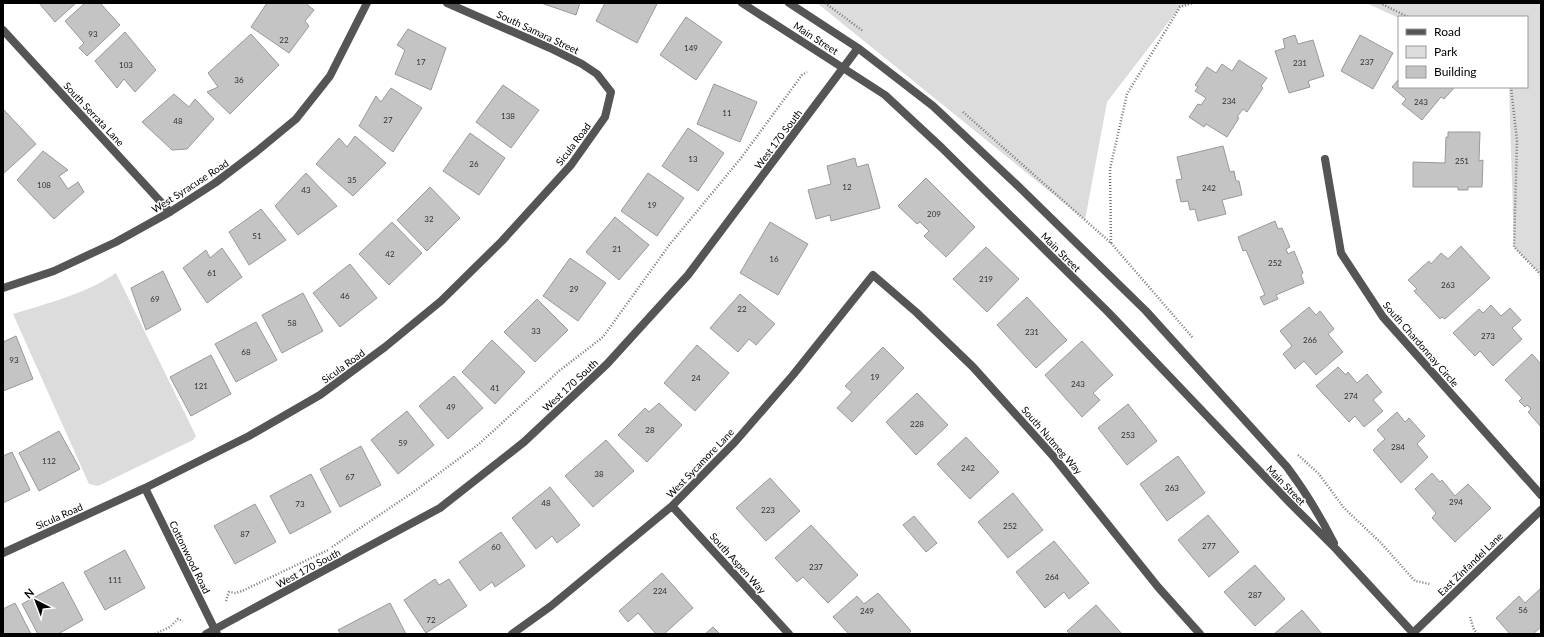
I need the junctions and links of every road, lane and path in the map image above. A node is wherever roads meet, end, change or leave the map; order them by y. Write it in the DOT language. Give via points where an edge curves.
graph roads {
  1 [pos="367,3"];
  2 [pos="447,3"];
  3 [pos="742,3"];
  4 [pos="789,3"];
  5 [pos="1193,3"];
  6 [pos="1380,3"];
  7 [pos="1406,16"];
  8 [pos="3,30"];
  9 [pos="858,48"];
  10 [pos="843,68"];
  11 [pos="808,72"];
  12 [pos="1511,88"];
  13 [pos="611,92"];
  14 [pos="1325,159"];
  15 [pos="170,212"];
  16 [pos="1111,243"];
  17 [pos="873,274"];
  18 [pos="1541,275"];
  19 [pos="3,288"];
  20 [pos="145,488"];
  21 [pos="1541,495"];
  22 [pos="672,506"];
  23 [pos="1541,510"];
  24 [pos="1336,549"];
  25 [pos="3,553"];
  26 [pos="226,601"];
  27 [pos="1470,617"];
  28 [pos="184,622"];
  29 [pos="216,632"];
  30 [pos="156,634"];
  31 [pos="206,634"];
  32 [pos="512,634"];
  33 [pos="789,634"];
  34 [pos="1200,634"];
  35 [pos="1413,634"];
  36 [pos="1478,634"];
  1 -- 15 [label="street, West Syracuse Road" via="330,76 296,119 215,183"];
  2 -- 13 [label="street, South Samara Street" via="582,64 596,74"];
  3 -- 10 [label="street, Main Street"];
  4 -- 9 [label="street, Main Street"];
  5 -- 16 [label="path" via="1180,7 1127,94 1110,169"];
  6 -- 7 [label="path"];
  8 -- 15 [label="street, South Serrata Lane"];
  9 -- 10 [label="street, West 170 South"];
  9 -- 24 [label="street, Main Street" via="933,106 1146,311 1287,467 1306,492"];
  10 -- 24 [label="street, Main Street" via="885,95 947,154 1108,312"];
  10 -- 29 [label="street, West 170 South" via="688,275 607,364 524,442 440,508"];
  11 -- 26 [label="path" via="802,75 741,158 670,244 603,337 559,371 480,444 412,493 332,548 242,591 230,592"];
  12 -- 18 [label="path" via="1517,141 1514,247"];
  13 -- 20 [label="street, Sicula Road" via="605,117 570,165 502,241 441,301 320,395 249,436"];
  14 -- 21 [label="street, South Chardonnay Circle" via="1341,253 1383,317"];
  15 -- 19 [label="street, West Syracuse Road" via="54,272"];
  17 -- 22 [label="street, West Sycamore Lane" via="793,375 735,442"];
  17 -- 34 [label="street, South Nutmeg Way" via="973,367 1053,456 1158,587"];
  20 -- 25 [label="street, Sicula Road"];
  20 -- 29 [label="street, Cottonwood Road"];
  22 -- 32 [label="street, West Sycamore Lane" via="551,606"];
  22 -- 33 [label="street, South Aspen Way"];
  23 -- 35 [label="street, East Zinfandel Lane"];
  24 -- 35 [label="street, Main Street"];
  27 -- 36 [label="path"];
  28 -- 30 [label="path" via="178,619 170,627"];
  29 -- 31 [label="street, West 170 South"];
}
